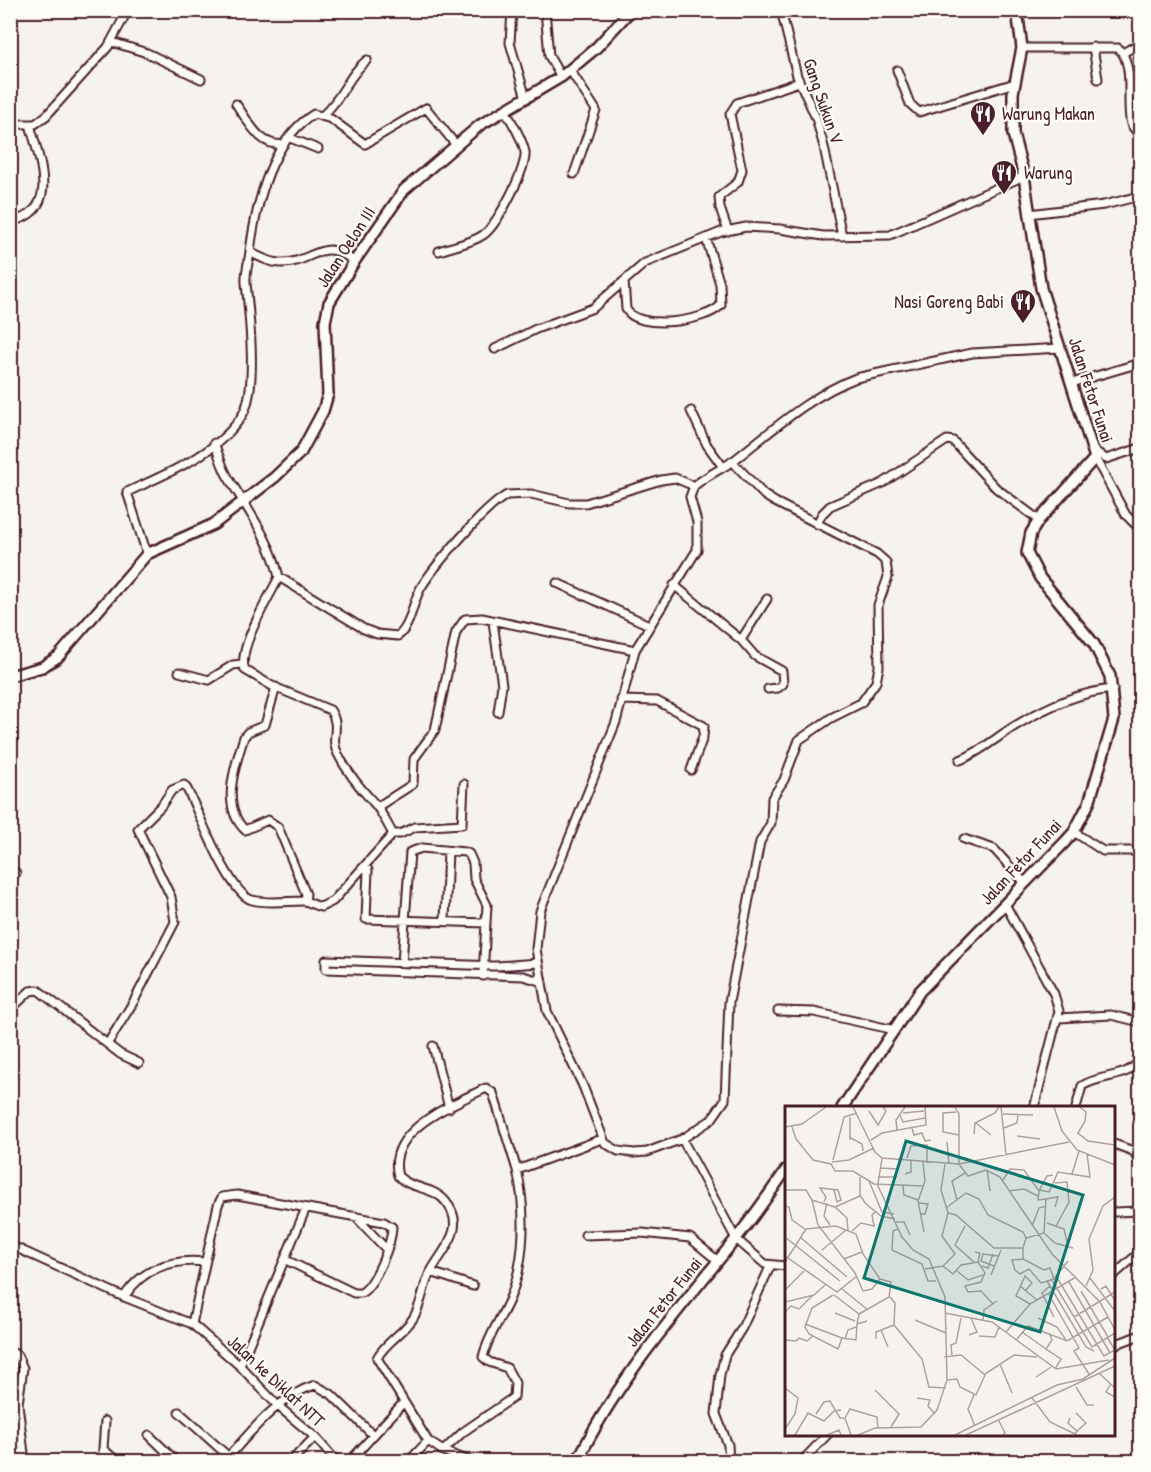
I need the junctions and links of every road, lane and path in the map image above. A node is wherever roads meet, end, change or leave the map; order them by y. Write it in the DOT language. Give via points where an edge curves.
graph roads {
  1 [pos="128,10"];
  2 [pos="512,10"];
  3 [pos="545,10"];
  4 [pos="632,10"];
  5 [pos="781,10"];
  6 [pos="1017,10"];
  7 [pos="112,42"];
  8 [pos="1140,43"];
  9 [pos="1093,47"];
  10 [pos="1022,48"];
  11 [pos="1123,53"];
  12 [pos="367,60"];
  13 [pos="570,70"];
  14 [pos="897,70"];
  15 [pos="561,77"];
  16 [pos="201,79"];
  17 [pos="1098,79"];
  18 [pos="799,82"];
  19 [pos="1015,83"];
  20 [pos="526,98"];
  21 [pos="236,104"];
  22 [pos="505,110"];
  23 [pos="323,115"];
  24 [pos="10,124"];
  25 [pos="30,124"];
  26 [pos="1140,135"];
  27 [pos="287,141"];
  28 [pos="456,144"];
  29 [pos="318,149"];
  30 [pos="574,174"];
  31 [pos="1024,176"];
  32 [pos="1140,196"];
  33 [pos="1029,214"];
  34 [pos="10,222"];
  35 [pos="728,231"];
  36 [pos="842,237"];
  37 [pos="706,238"];
  38 [pos="439,251"];
  39 [pos="250,252"];
  40 [pos="354,262"];
  41 [pos="624,281"];
  42 [pos="1060,348"];
  43 [pos="495,349"];
  44 [pos="1140,363"];
  45 [pos="1072,383"];
  46 [pos="691,411"];
  47 [pos="214,443"];
  48 [pos="1140,448"];
  49 [pos="1094,454"];
  50 [pos="732,461"];
  51 [pos="723,467"];
  52 [pos="694,486"];
  53 [pos="245,501"];
  54 [pos="1039,520"];
  55 [pos="817,524"];
  56 [pos="1140,529"];
  57 [pos="147,554"];
  58 [pos="279,577"];
  59 [pos="557,583"];
  60 [pos="674,585"];
  61 [pos="767,599"];
  62 [pos="493,622"];
  63 [pos="649,625"];
  64 [pos="741,640"];
  65 [pos="635,650"];
  66 [pos="242,664"];
  67 [pos="179,672"];
  68 [pos="10,676"];
  69 [pos="276,687"];
  70 [pos="768,689"];
  71 [pos="1113,689"];
  72 [pos="621,700"];
  73 [pos="498,712"];
  74 [pos="960,760"];
  75 [pos="691,770"];
  76 [pos="464,784"];
  77 [pos="376,807"];
  78 [pos="1074,832"];
  79 [pos="393,834"];
  80 [pos="964,839"];
  81 [pos="448,851"];
  82 [pos="1140,851"];
  83 [pos="368,870"];
  84 [pos="1025,883"];
  85 [pos="305,901"];
  86 [pos="1005,904"];
  87 [pos="405,920"];
  88 [pos="445,920"];
  89 [pos="486,923"];
  90 [pos="402,963"];
  91 [pos="538,963"];
  92 [pos="484,965"];
  93 [pos="401,972"];
  94 [pos="483,976"];
  95 [pos="540,981"];
  96 [pos="10,1010"];
  97 [pos="778,1011"];
  98 [pos="1059,1018"];
  99 [pos="1140,1022"];
  100 [pos="895,1030"];
  101 [pos="108,1043"];
  102 [pos="433,1046"];
  103 [pos="1140,1060"];
  104 [pos="139,1063"];
  105 [pos="843,1106"];
  106 [pos="1034,1106"];
  107 [pos="1076,1106"];
  108 [pos="449,1108"];
  109 [pos="602,1139"];
  110 [pos="682,1139"];
  111 [pos="1115,1145"];
  112 [pos="1140,1160"];
  113 [pos="517,1170"];
  114 [pos="785,1171"];
  115 [pos="306,1208"];
  116 [pos="1140,1211"];
  117 [pos="1115,1212"];
  118 [pos="355,1216"];
  119 [pos="585,1235"];
  120 [pos="736,1239"];
  121 [pos="10,1245"];
  122 [pos="386,1249"];
  123 [pos="1140,1252"];
  124 [pos="286,1260"];
  125 [pos="718,1261"];
  126 [pos="205,1262"];
  127 [pos="785,1266"];
  128 [pos="770,1267"];
  129 [pos="431,1272"];
  130 [pos="1115,1273"];
  131 [pos="472,1286"];
  132 [pos="124,1297"];
  133 [pos="192,1324"];
  134 [pos="1140,1335"];
  135 [pos="1115,1344"];
  136 [pos="10,1351"];
  137 [pos="240,1366"];
  138 [pos="404,1402"];
  139 [pos="278,1406"];
  140 [pos="179,1412"];
  141 [pos="105,1421"];
  142 [pos="149,1435"];
  143 [pos="373,1436"];
  144 [pos="826,1436"];
  145 [pos="315,1437"];
  146 [pos="428,1441"];
  147 [pos="103,1449"];
  148 [pos="443,1451"];
  149 [pos="226,1459"];
  150 [pos="25,1461"];
  151 [pos="102,1461"];
  152 [pos="118,1461"];
  153 [pos="177,1461"];
  154 [pos="290,1461"];
  155 [pos="337,1461"];
  156 [pos="349,1461"];
  157 [pos="408,1461"];
  158 [pos="467,1461"];
  159 [pos="577,1461"];
  160 [pos="729,1461"];
  161 [pos="801,1461"];
  1 -- 7 [label="street"];
  2 -- 20 [label="street" via="510,43"];
  3 -- 15 [label="street" via="547,50"];
  4 -- 13 [label="street, Jalan Oelon III"];
  5 -- 18 [label="street, Gang Sukun V"];
  6 -- 10 [label="street, Jalan Fetor Funai"];
  7 -- 16 [label="street" via="147,53"];
  7 -- 25 [label="street" via="46,116"];
  8 -- 11 [label="street"];
  9 -- 10 [label="street"];
  9 -- 11 [label="street" via="1116,46"];
  9 -- 17 [label="street"];
  10 -- 19 [label="street, Jalan Fetor Funai"];
  11 -- 26 [label="street" via="1130,87 1131,124"];
  12 -- 23 [label="street" via="356,68 342,94"];
  13 -- 15 [label="street, Jalan Oelon III"];
  13 -- 30 [label="street" via="596,110"];
  14 -- 19 [label="street" via="910,104 919,112"];
  15 -- 20 [label="street, Jalan Oelon III"];
  18 -- 35 [label="street" via="736,103 732,108 742,170 738,182 719,197"];
  18 -- 36 [label="street, Gang Sukun V" via="821,136"];
  19 -- 31 [label="street, Jalan Fetor Funai" via="1011,116"];
  20 -- 22 [label="street, Jalan Oelon III"];
  21 -- 27 [label="street" via="261,139 269,144"];
  22 -- 28 [label="street, Jalan Oelon III"];
  22 -- 38 [label="street" via="524,148 521,171 498,218 484,235"];
  23 -- 27 [label="street" via="311,116"];
  23 -- 28 [label="street" via="365,144 426,108"];
  24 -- 25 [label="street"];
  25 -- 34 [label="street" via="43,196 36,211"];
  27 -- 29 [label="street"];
  27 -- 39 [label="street" via="259,205"];
  28 -- 40 [label="street, Jalan Oelon III" via="404,190"];
  31 -- 33 [label="street, Jalan Fetor Funai"];
  31 -- 36 [label="street" via="897,233"];
  32 -- 33 [label="street" via="1104,205"];
  33 -- 42 [label="street, Jalan Fetor Funai" via="1041,288"];
  35 -- 36 [label="street" via="769,228"];
  35 -- 37 [label="street"];
  37 -- 41 [label="street" via="645,263"];
  37 -- 41 [label="street" via="721,294 721,305 713,312 681,322 635,318 626,309"];
  39 -- 40 [label="street" via="279,264 334,248"];
  39 -- 47 [label="street" via="246,274 251,316 247,406"];
  40 -- 53 [label="street, Jalan Oelon III" via="327,311 328,394 323,411 294,460"];
  41 -- 43 [label="street" via="593,308"];
  42 -- 45 [label="street, Jalan Fetor Funai"];
  42 -- 50 [label="street" via="972,353 856,378 793,414"];
  44 -- 45 [label="street"];
  45 -- 49 [label="street, Jalan Fetor Funai"];
  46 -- 51 [label="street"];
  47 -- 53 [label="street" via="229,478"];
  47 -- 57 [label="street" via="178,470 127,492"];
  48 -- 49 [label="street" via="1106,459"];
  49 -- 54 [label="street, Jalan Fetor Funai"];
  49 -- 56 [label="street" via="1126,515"];
  50 -- 51 [label="street"];
  50 -- 55 [label="street" via="764,495"];
  51 -- 52 [label="street"];
  52 -- 58 [label="street" via="675,478 661,480 578,504 531,494 507,495 478,521 421,586 405,628 398,636 364,629"];
  52 -- 60 [label="street" via="690,497 697,522 697,550"];
  53 -- 57 [label="street, Jalan Oelon III" via="205,528"];
  53 -- 58 [label="street"];
  54 -- 55 [label="street" via="996,488 953,441 947,440 883,483 830,506"];
  54 -- 71 [label="street, Jalan Fetor Funai" via="1028,544 1030,563 1094,644 1108,669"];
  55 -- 110 [label="street" via="886,562 888,577 878,605 878,675 861,703 799,740 772,798 771,823 755,861 730,995 725,1100 711,1119"];
  57 -- 68 [label="street, Jalan Oelon III" via="58,657 42,667"];
  58 -- 66 [label="street" via="265,601"];
  59 -- 63 [label="street"];
  60 -- 63 [label="street"];
  60 -- 64 [label="street"];
  61 -- 64 [label="street"];
  62 -- 65 [label="street"];
  62 -- 73 [label="street" via="502,685"];
  62 -- 77 [label="street" via="470,618 461,624 435,730 414,759 413,784"];
  63 -- 65 [label="street"];
  64 -- 70 [label="street" via="755,656 782,670 783,684"];
  65 -- 72 [label="street"];
  66 -- 67 [label="street" via="232,665 209,680"];
  66 -- 69 [label="street" via="252,676"];
  69 -- 77 [label="street" via="330,710 338,728 334,740 337,753"];
  69 -- 85 [label="street" via="265,725 244,737 230,796 245,830 268,820 278,827 306,894"];
  71 -- 74 [label="street" via="1095,690 1058,703"];
  71 -- 78 [label="street, Jalan Fetor Funai" via="1114,719 1108,745 1089,803"];
  72 -- 75 [label="street" via="657,701 704,726"];
  72 -- 91 [label="street" via="540,911"];
  76 -- 79 [label="street" via="462,824 415,827"];
  77 -- 79 [label="street"];
  78 -- 82 [label="street" via="1103,850"];
  78 -- 84 [label="street, Jalan Fetor Funai"];
  79 -- 85 [label="street" via="333,901 321,907"];
  80 -- 84 [label="street" via="994,849"];
  81 -- 87 [label="street" via="422,848 410,852"];
  81 -- 88 [label="street"];
  81 -- 89 [label="street" via="469,854 474,879 487,905"];
  83 -- 87 [label="street" via="366,919"];
  84 -- 86 [label="street, Jalan Fetor Funai"];
  85 -- 101 [label="street" via="253,901 245,897 204,831 187,789 184,785 174,788 138,829 171,897 175,922"];
  86 -- 98 [label="street" via="1054,994"];
  86 -- 100 [label="street, Jalan Fetor Funai" via="920,991"];
  87 -- 88 [label="street"];
  87 -- 90 [label="street"];
  88 -- 89 [label="street"];
  89 -- 92 [label="street"];
  90 -- 92 [label="street"];
  90 -- 93 [label="street" via="406,968"];
  90 -- 93 [label="street" via="326,960 324,964 326,969"];
  91 -- 92 [label="street"];
  91 -- 95 [label="street"];
  92 -- 94 [label="street"];
  93 -- 94 [label="street"];
  94 -- 95 [label="street" via="523,976"];
  95 -- 109 [label="street" via="547,1011 583,1086"];
  96 -- 101 [label="street" via="30,991 38,990"];
  97 -- 100 [label="street" via="814,1012"];
  98 -- 99 [label="street" via="1111,1015"];
  98 -- 106 [label="street"];
  100 -- 105 [label="street, Jalan Fetor Funai"];
  101 -- 104 [label="street"];
  102 -- 108 [label="street"];
  103 -- 107 [label="street" via="1130,1072 1098,1078 1082,1086"];
  108 -- 113 [label="street" via="489,1089"];
  108 -- 129 [label="street" via="412,1130 399,1151 396,1165 401,1179 439,1195 453,1216 452,1240"];
  109 -- 110 [label="street" via="612,1148 634,1153"];
  109 -- 113 [label="street"];
  110 -- 120 [label="street"];
  111 -- 112 [label="street" via="1134,1151"];
  113 -- 148 [label="street" via="522,1192 520,1262 510,1299 483,1357 507,1368 515,1392 510,1400 463,1432"];
  114 -- 120 [label="street, Jalan Fetor Funai"];
  115 -- 118 [label="street"];
  115 -- 124 [label="street"];
  115 -- 126 [label="street" via="237,1195 222,1197"];
  116 -- 117 [label="street"];
  118 -- 122 [label="street"];
  118 -- 122 [label="street" via="389,1224 392,1232"];
  119 -- 125 [label="street" via="642,1233 690,1238"];
  120 -- 125 [label="street, Jalan Fetor Funai"];
  120 -- 128 [label="street"];
  121 -- 132 [label="street, Jalan ke Diklat NTT"];
  122 -- 124 [label="street" via="369,1286 361,1293"];
  123 -- 130 [label="street"];
  124 -- 137 [label="street"];
  125 -- 159 [label="street, Jalan Fetor Funai" via="633,1367"];
  126 -- 132 [label="street" via="192,1260 152,1269 134,1282"];
  126 -- 133 [label="street"];
  127 -- 128 [label="street"];
  128 -- 160 [label="street" via="725,1355 720,1375 716,1414 728,1445"];
  129 -- 131 [label="street"];
  129 -- 138 [label="street" via="414,1318 377,1358"];
  132 -- 133 [label="street, Jalan ke Diklat NTT"];
  133 -- 137 [label="street, Jalan ke Diklat NTT"];
  134 -- 135 [label="street"];
  136 -- 150 [label="street" via="17,1355 23,1368 18,1404"];
  137 -- 139 [label="street, Jalan ke Diklat NTT"];
  138 -- 143 [label="street"];
  138 -- 146 [label="street"];
  139 -- 143 [label="street" via="304,1388 318,1386"];
  139 -- 145 [label="street, Jalan ke Diklat NTT"];
  139 -- 149 [label="street"];
  140 -- 149 [label="street"];
  141 -- 147 [label="street"];
  142 -- 153 [label="street"];
  143 -- 156 [label="street"];
  144 -- 161 [label="street"];
  145 -- 154 [label="street"];
  145 -- 155 [label="street, Jalan ke Diklat NTT"];
  146 -- 148 [label="street"];
  146 -- 157 [label="street"];
  147 -- 151 [label="street"];
  147 -- 152 [label="street"];
  148 -- 158 [label="street"];
}
